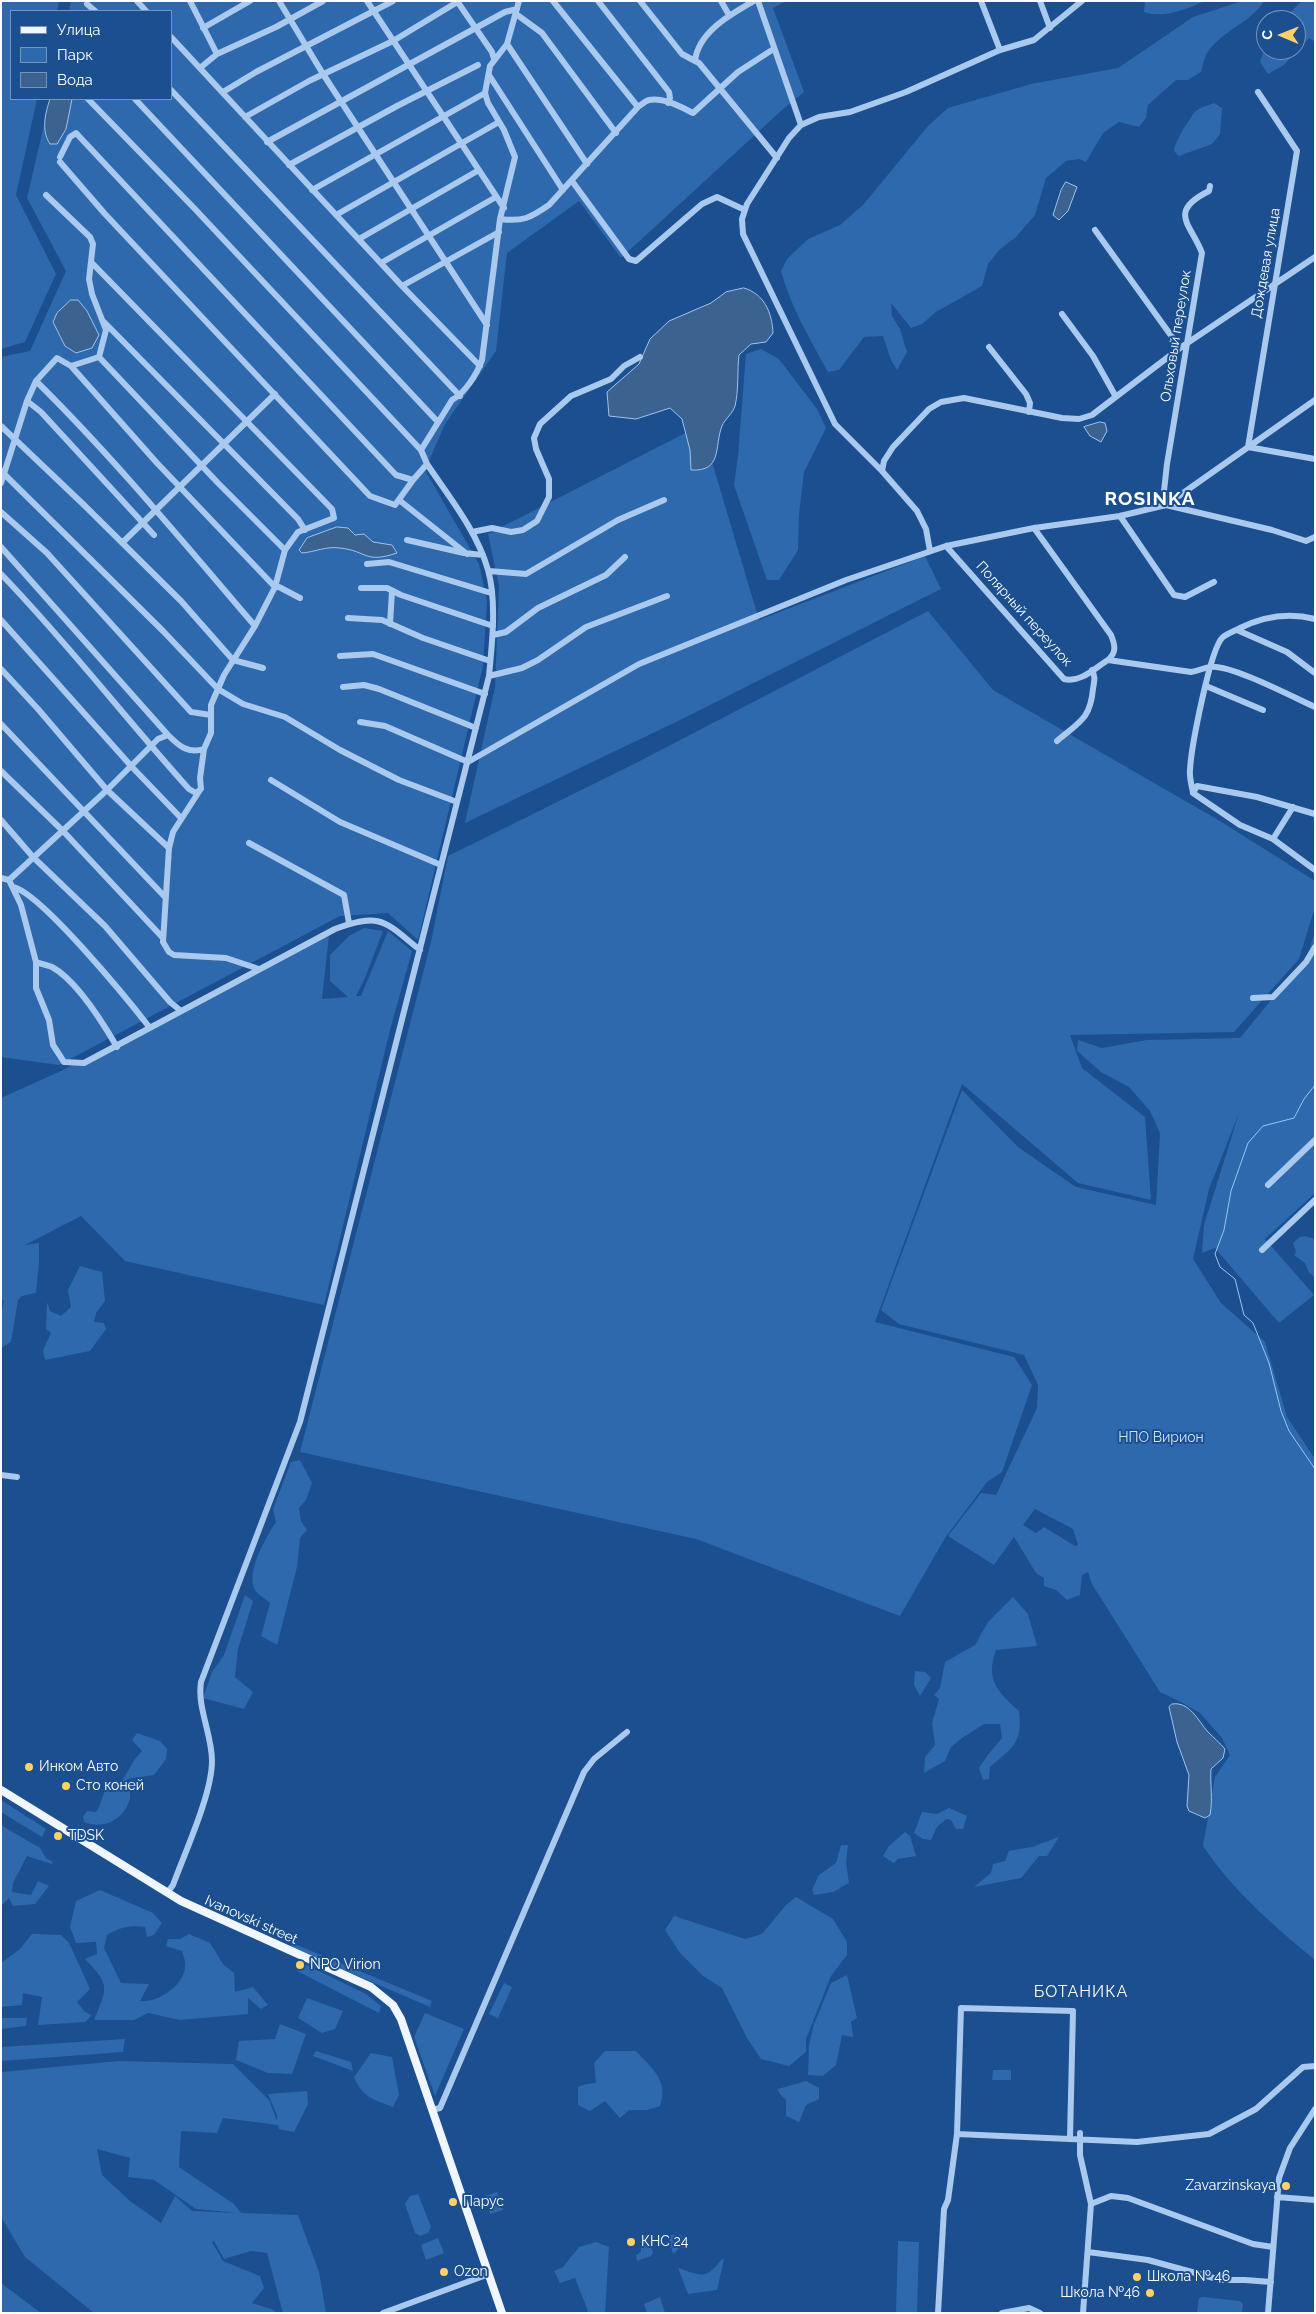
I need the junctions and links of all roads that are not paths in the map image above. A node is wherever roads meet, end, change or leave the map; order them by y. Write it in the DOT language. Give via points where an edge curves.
graph roads {
  1 [pos="190,1"];
  2 [pos="250,1"];
  3 [pos="279,1"];
  4 [pos="323,1"];
  5 [pos="367,1"];
  6 [pos="393,1"];
  7 [pos="519,1"];
  8 [pos="553,1"];
  9 [pos="598,1"];
  10 [pos="640,1"];
  11 [pos="721,1"];
  12 [pos="754,1"];
  13 [pos="758,1"];
  14 [pos="981,1"];
  15 [pos="1040,1"];
  16 [pos="1082,1"];
  17 [pos="458,2"];
  18 [pos="88,4"];
  19 [pos="94,10"];
  20 [pos="374,12"];
  21 [pos="516,12"];
  22 [pos="729,15"];
  23 [pos="290,19"];
  24 [pos="203,28"];
  25 [pos="1050,28"];
  26 [pos="476,29"];
  27 [pos="172,38"];
  28 [pos="393,40"];
  29 [pos="507,44"];
  30 [pos="307,46"];
  31 [pos="1000,50"];
  32 [pos="775,51"];
  33 [pos="217,54"];
  34 [pos="494,59"];
  35 [pos="694,60"];
  36 [pos="409,65"];
  37 [pos="478,65"];
  38 [pos="200,68"];
  39 [pos="323,74"];
  40 [pos="489,75"];
  41 [pos="720,90"];
  42 [pos="172,91"];
  43 [pos="223,92"];
  44 [pos="426,92"];
  45 [pos="1258,92"];
  46 [pos="485,93"];
  47 [pos="89,100"];
  48 [pos="136,100"];
  49 [pos="341,101"];
  50 [pos="668,103"];
  51 [pos="638,107"];
  52 [pos="244,117"];
  53 [pos="443,117"];
  54 [pos="499,122"];
  55 [pos="801,125"];
  56 [pos="358,127"];
  57 [pos="616,133"];
  58 [pos="267,142"];
  59 [pos="461,144"];
  60 [pos="376,154"];
  61 [pos="777,158"];
  62 [pos="587,164"];
  63 [pos="290,165"];
  64 [pos="478,170"];
  65 [pos="572,181"];
  66 [pos="394,182"];
  67 [pos="1210,186"];
  68 [pos="312,190"];
  69 [pos="563,190"];
  70 [pos="46,195"];
  71 [pos="496,197"];
  72 [pos="410,208"];
  73 [pos="504,208"];
  74 [pos="744,210"];
  75 [pos="336,215"];
  76 [pos="500,219"];
  77 [pos="1094,230"];
  78 [pos="499,232"];
  79 [pos="428,236"];
  80 [pos="359,239"];
  81 [pos="1315,257"];
  82 [pos="445,262"];
  83 [pos="92,263"];
  84 [pos="381,263"];
  85 [pos="1276,284"];
  86 [pos="402,286"];
  87 [pos="1062,314"];
  88 [pos="103,321"];
  89 [pos="487,325"];
  90 [pos="1187,344"];
  91 [pos="989,347"];
  92 [pos="1180,348"];
  93 [pos="99,357"];
  94 [pos="640,357"];
  95 [pos="71,366"];
  96 [pos="480,366"];
  97 [pos="36,381"];
  98 [pos="275,394"];
  99 [pos="460,396"];
  100 [pos="1116,396"];
  101 [pos="1315,400"];
  102 [pos="27,401"];
  103 [pos="1030,412"];
  104 [pos="247,422"];
  105 [pos="438,422"];
  106 [pos="1,426"];
  107 [pos="15,439"];
  108 [pos="225,444"];
  109 [pos="1248,447"];
  110 [pos="421,450"];
  111 [pos="1315,459"];
  112 [pos="427,464"];
  113 [pos="202,466"];
  114 [pos="882,471"];
  115 [pos="2,472"];
  116 [pos="413,480"];
  117 [pos="1,482"];
  118 [pos="181,487"];
  119 [pos="399,500"];
  120 [pos="664,500"];
  121 [pos="1166,505"];
  122 [pos="156,511"];
  123 [pos="1,512"];
  124 [pos="1120,516"];
  125 [pos="142,522"];
  126 [pos="1034,528"];
  127 [pos="305,530"];
  128 [pos="472,532"];
  129 [pos="154,535"];
  130 [pos="1315,537"];
  131 [pos="407,540"];
  132 [pos="122,543"];
  133 [pos="946,546"];
  134 [pos="1,547"];
  135 [pos="285,550"];
  136 [pos="930,550"];
  137 [pos="467,554"];
  138 [pos="483,555"];
  139 [pos="626,557"];
  140 [pos="367,564"];
  141 [pos="489,571"];
  142 [pos="1,574"];
  143 [pos="1214,582"];
  144 [pos="275,587"];
  145 [pos="361,588"];
  146 [pos="392,590"];
  147 [pos="491,593"];
  148 [pos="667,596"];
  149 [pos="300,598"];
  150 [pos="348,618"];
  151 [pos="1315,619"];
  152 [pos="1,620"];
  153 [pos="390,624"];
  154 [pos="255,626"];
  155 [pos="493,626"];
  156 [pos="1237,630"];
  157 [pos="493,635"];
  158 [pos="340,656"];
  159 [pos="232,660"];
  160 [pos="1108,660"];
  161 [pos="490,661"];
  162 [pos="1210,667"];
  163 [pos="263,668"];
  164 [pos="1,669"];
  165 [pos="1092,670"];
  166 [pos="1315,673"];
  167 [pos="489,676"];
  168 [pos="1206,686"];
  169 [pos="343,687"];
  170 [pos="218,689"];
  171 [pos="485,694"];
  172 [pos="1315,707"];
  173 [pos="1263,710"];
  174 [pos="211,715"];
  175 [pos="360,722"];
  176 [pos="1,724"];
  177 [pos="476,728"];
  178 [pos="168,735"];
  179 [pos="1057,741"];
  180 [pos="150,746"];
  181 [pos="204,749"];
  182 [pos="468,762"];
  183 [pos="132,767"];
  184 [pos="1,771"];
  185 [pos="271,780"];
  186 [pos="201,789"];
  187 [pos="107,790"];
  188 [pos="1193,793"];
  189 [pos="457,802"];
  190 [pos="1293,807"];
  191 [pos="84,811"];
  192 [pos="1315,814"];
  193 [pos="181,818"];
  194 [pos="1,820"];
  195 [pos="63,831"];
  196 [pos="1274,839"];
  197 [pos="249,843"];
  198 [pos="169,848"];
  199 [pos="33,857"];
  200 [pos="441,865"];
  201 [pos="1315,870"];
  202 [pos="1,878"];
  203 [pos="9,880"];
  204 [pos="13,887"];
  205 [pos="166,897"];
  206 [pos="350,924"];
  207 [pos="163,938"];
  208 [pos="1315,947"];
  209 [pos="420,950"];
  210 [pos="36,962"];
  211 [pos="259,969"];
  212 [pos="1253,998"];
  213 [pos="181,1010"];
  214 [pos="150,1028"];
  215 [pos="117,1047"];
  216 [pos="1315,1140"];
  217 [pos="1268,1185"];
  218 [pos="1315,1200"];
  219 [pos="1262,1250"];
  220 [pos="1,1476"];
  221 [pos="17,1477"];
  222 [pos="628,1732"];
  223 [pos="1,1790"];
  224 [pos="166,1893"];
  225 [pos="1315,2066"];
  226 [pos="1315,2109"];
  227 [pos="432,2110"];
  228 [pos="957,2134"];
  229 [pos="1080,2136"];
  230 [pos="1070,2138"];
  231 [pos="1277,2197"];
  232 [pos="1315,2200"];
  233 [pos="1091,2204"];
  234 [pos="1273,2247"];
  235 [pos="1088,2252"];
  236 [pos="489,2274"];
  237 [pos="1271,2282"];
  238 [pos="383,2313"];
  239 [pos="502,2313"];
  240 [pos="938,2313"];
  241 [pos="1002,2313"];
  242 [pos="1040,2313"];
  243 [pos="1083,2313"];
  244 [pos="1268,2313"];
  1 -- 24 [label="street"];
  2 -- 24 [label="street"];
  3 -- 23 [label="street"];
  4 -- 23 [label="street"];
  5 -- 20 [label="street"];
  6 -- 20 [label="street"];
  7 -- 21 [label="street"];
  8 -- 51 [label="street"];
  9 -- 50 [label="street" via="669,92"];
  10 -- 35 [label="street" via="682,54"];
  11 -- 22 [label="street"];
  12 -- 22 [label="street"];
  13 -- 32 [label="street"];
  14 -- 31 [label="street"];
  15 -- 25 [label="street"];
  16 -- 25 [label="street"];
  17 -- 26 [label="street"];
  17 -- 28 [label="street"];
  18 -- 19 [label="street"];
  20 -- 28 [label="street"];
  20 -- 30 [label="street" via="368,12"];
  21 -- 26 [label="street" via="505,12"];
  21 -- 29 [label="street"];
  21 -- 57 [label="street" via="542,33"];
  22 -- 35 [label="street" via="700,42"];
  23 -- 30 [label="street"];
  23 -- 33 [label="street"];
  24 -- 33 [label="street"];
  25 -- 31 [label="street" via="1034,40"];
  26 -- 34 [label="street"];
  26 -- 36 [label="street"];
  27 -- 38 [label="street"];
  28 -- 36 [label="street"];
  28 -- 39 [label="street"];
  29 -- 34 [label="street"];
  29 -- 62 [label="street"];
  30 -- 39 [label="street"];
  30 -- 43 [label="street"];
  31 -- 55 [label="street" via="906,92"];
  32 -- 41 [label="street" via="738,72"];
  32 -- 55 [label="street"];
  33 -- 38 [label="street"];
  34 -- 40 [label="street"];
  35 -- 41 [label="street"];
  36 -- 44 [label="street"];
  36 -- 49 [label="street"];
  37 -- 44 [label="street"];
  38 -- 43 [label="street"];
  39 -- 49 [label="street"];
  39 -- 52 [label="street"];
  40 -- 46 [label="street"];
  40 -- 69 [label="street"];
  41 -- 50 [label="street" via="693,113"];
  41 -- 61 [label="street"];
  42 -- 99 [label="street"];
  43 -- 52 [label="street"];
  44 -- 53 [label="street"];
  44 -- 56 [label="street"];
  45 -- 85 [label="street, Дождевая улица" via="1297,151"];
  46 -- 53 [label="street"];
  46 -- 54 [label="street"];
  47 -- 110 [label="street"];
  48 -- 105 [label="street"];
  49 -- 56 [label="street"];
  49 -- 58 [label="street"];
  50 -- 51 [label="street" via="649,100"];
  51 -- 57 [label="street"];
  52 -- 58 [label="street"];
  53 -- 59 [label="street"];
  53 -- 60 [label="street"];
  54 -- 59 [label="street"];
  54 -- 73 [label="street" via="515,157"];
  55 -- 61 [label="street"];
  56 -- 60 [label="street"];
  56 -- 63 [label="street"];
  57 -- 62 [label="street"];
  58 -- 63 [label="street"];
  59 -- 64 [label="street"];
  59 -- 66 [label="street"];
  60 -- 66 [label="street"];
  60 -- 68 [label="street"];
  61 -- 74 [label="street"];
  62 -- 65 [label="street"];
  63 -- 68 [label="street"];
  64 -- 71 [label="street"];
  64 -- 72 [label="street"];
  65 -- 69 [label="street"];
  65 -- 74 [label="street" via="629,259 636,261 702,204 714,198"];
  66 -- 72 [label="street"];
  66 -- 75 [label="street"];
  67 -- 90 [label="street, Ольховый переулок" via="1209,191 1190,204 1186,213 1187,227 1202,253"];
  68 -- 75 [label="street"];
  69 -- 76 [label="street" via="549,206 533,216 519,222"];
  70 -- 83 [label="street" via="90,237"];
  71 -- 73 [label="street"];
  71 -- 79 [label="street"];
  72 -- 79 [label="street"];
  72 -- 80 [label="street"];
  73 -- 76 [label="street"];
  74 -- 114 [label="street" via="743,234 836,424"];
  75 -- 80 [label="street"];
  76 -- 78 [label="street"];
  77 -- 92 [label="street"];
  78 -- 82 [label="street"];
  78 -- 89 [label="street"];
  79 -- 82 [label="street"];
  79 -- 84 [label="street"];
  80 -- 84 [label="street"];
  81 -- 85 [label="street"];
  82 -- 86 [label="street"];
  82 -- 89 [label="street"];
  83 -- 88 [label="street" via="89,279"];
  83 -- 104 [label="street"];
  84 -- 86 [label="street"];
  85 -- 90 [label="street"];
  85 -- 109 [label="street, Дождевая улица"];
  86 -- 96 [label="street"];
  87 -- 100 [label="street" via="1093,356"];
  88 -- 93 [label="street" via="106,330"];
  88 -- 108 [label="street"];
  89 -- 96 [label="street"];
  90 -- 92 [label="street"];
  90 -- 121 [label="street, Ольховый переулок" via="1167,464"];
  91 -- 103 [label="street" via="1026,394"];
  92 -- 100 [label="street"];
  93 -- 95 [label="street"];
  93 -- 113 [label="street"];
  94 -- 128 [label="street" via="611,378 571,396 540,424 534,438 549,479 549,497 536,521 523,530 511,532 492,528"];
  95 -- 97 [label="street" via="57,358"];
  95 -- 118 [label="street"];
  96 -- 99 [label="street"];
  97 -- 102 [label="street"];
  97 -- 122 [label="street"];
  98 -- 104 [label="street"];
  98 -- 116 [label="street" via="124,234 60,160 70,137 76,133 396,475"];
  98 -- 119 [label="street" via="370,496 394,505"];
  99 -- 105 [label="street" via="452,400"];
  100 -- 103 [label="street" via="1092,415 1079,419"];
  101 -- 109 [label="street"];
  102 -- 107 [label="street"];
  102 -- 125 [label="street" via="41,412"];
  103 -- 114 [label="street" via="964,398 941,402 929,409 893,447"];
  104 -- 108 [label="street"];
  104 -- 127 [label="street" via="332,509 334,518"];
  105 -- 110 [label="street"];
  106 -- 107 [label="street"];
  107 -- 115 [label="street"];
  107 -- 132 [label="street"];
  108 -- 113 [label="street"];
  108 -- 127 [label="street"];
  109 -- 111 [label="street"];
  109 -- 121 [label="street"];
  110 -- 112 [label="street"];
  112 -- 116 [label="street"];
  112 -- 128 [label="street"];
  113 -- 118 [label="street"];
  113 -- 135 [label="street"];
  114 -- 136 [label="street" via="917,511 926,529"];
  115 -- 117 [label="street"];
  115 -- 170 [label="street"];
  116 -- 119 [label="street"];
  118 -- 122 [label="street"];
  118 -- 144 [label="street"];
  119 -- 137 [label="street"];
  120 -- 141 [label="street" via="618,520 526,574"];
  121 -- 124 [label="street"];
  121 -- 130 [label="street" via="1306,541"];
  122 -- 125 [label="street"];
  122 -- 154 [label="street"];
  123 -- 174 [label="street" via="46,553 191,712"];
  124 -- 126 [label="street"];
  124 -- 143 [label="street" via="1174,595 1185,597"];
  125 -- 129 [label="street"];
  125 -- 132 [label="street"];
  126 -- 133 [label="street"];
  126 -- 160 [label="street" via="1111,635 1115,649"];
  127 -- 135 [label="street" via="298,532"];
  128 -- 138 [label="street"];
  131 -- 137 [label="street"];
  132 -- 159 [label="street" via="180,601"];
  133 -- 136 [label="street"];
  133 -- 165 [label="street, Полярный переулок" via="1064,679 1079,678"];
  134 -- 178 [label="street"];
  135 -- 144 [label="street"];
  136 -- 182 [label="street" via="846,580 639,664"];
  137 -- 138 [label="street"];
  138 -- 141 [label="street"];
  139 -- 157 [label="street" via="606,575 538,608 506,632"];
  140 -- 147 [label="street" via="388,562"];
  141 -- 147 [label="street"];
  142 -- 180 [label="street" via="28,601"];
  144 -- 149 [label="street"];
  144 -- 154 [label="street"];
  145 -- 146 [label="street"];
  146 -- 153 [label="street"];
  146 -- 155 [label="street"];
  147 -- 155 [label="street"];
  148 -- 167 [label="street" via="586,627 522,668"];
  150 -- 153 [label="street" via="382,620"];
  151 -- 156 [label="street" via="1283,615 1260,618"];
  152 -- 183 [label="street"];
  153 -- 161 [label="street"];
  154 -- 159 [label="street"];
  155 -- 157 [label="street"];
  156 -- 162 [label="street" via="1223,637"];
  156 -- 166 [label="street" via="1287,652"];
  157 -- 161 [label="street"];
  158 -- 171 [label="street" via="373,654"];
  159 -- 163 [label="street"];
  159 -- 170 [label="street"];
  160 -- 162 [label="street" via="1191,672"];
  160 -- 165 [label="street, Полярный переулок"];
  161 -- 167 [label="street"];
  162 -- 168 [label="street"];
  162 -- 172 [label="street" via="1228,669"];
  164 -- 187 [label="street"];
  165 -- 179 [label="street" via="1096,676 1089,714"];
  167 -- 171 [label="street"];
  168 -- 173 [label="street"];
  168 -- 188 [label="street" via="1190,770"];
  169 -- 177 [label="street" via="364,685"];
  170 -- 174 [label="street" via="211,705"];
  170 -- 189 [label="street" via="243,704 285,718 399,780"];
  171 -- 177 [label="street"];
  174 -- 181 [label="street" via="211,733"];
  175 -- 182 [label="street" via="385,726"];
  176 -- 191 [label="street"];
  177 -- 182 [label="street"];
  178 -- 180 [label="street"];
  178 -- 181 [label="street" via="181,748 195,752"];
  180 -- 183 [label="street"];
  180 -- 186 [label="street" via="190,789 196,793"];
  181 -- 186 [label="street"];
  182 -- 189 [label="street"];
  183 -- 187 [label="street"];
  183 -- 193 [label="street"];
  184 -- 195 [label="street"];
  185 -- 200 [label="street" via="340,822"];
  186 -- 193 [label="street"];
  187 -- 191 [label="street"];
  187 -- 198 [label="street"];
  188 -- 190 [label="street" via="1198,786"];
  188 -- 196 [label="street" via="1240,826"];
  189 -- 200 [label="street"];
  190 -- 192 [label="street"];
  190 -- 196 [label="street"];
  191 -- 195 [label="street"];
  191 -- 205 [label="street"];
  193 -- 198 [label="street"];
  194 -- 199 [label="street"];
  195 -- 199 [label="street"];
  195 -- 207 [label="street"];
  196 -- 201 [label="street"];
  197 -- 206 [label="street" via="344,895"];
  198 -- 205 [label="street"];
  199 -- 203 [label="street"];
  199 -- 213 [label="street" via="105,926 170,1002"];
  200 -- 209 [label="street"];
  202 -- 203 [label="street"];
  203 -- 204 [label="street"];
  204 -- 210 [label="street"];
  204 -- 214 [label="street" via="41,905 128,999"];
  205 -- 207 [label="street"];
  206 -- 209 [label="street" via="369,920 385,922"];
  206 -- 211 [label="street"];
  207 -- 211 [label="street" via="165,948 174,955 226,958"];
  208 -- 212 [label="street" via="1306,962 1273,997"];
  209 -- 224 [label="street" via="300,1422 201,1682 200,1701 212,1752 210,1777 173,1885"];
  210 -- 215 [label="street" via="52,967 68,982 96,1012"];
  210 -- 215 [label="street" via="36,988 49,1020 53,1045 64,1062 84,1063"];
  211 -- 213 [label="street"];
  213 -- 214 [label="street"];
  214 -- 215 [label="street"];
  216 -- 217 [label="street"];
  218 -- 219 [label="street"];
  220 -- 221 [label="street"];
  222 -- 227 [label="street" via="594,1759 584,1772 440,2108"];
  223 -- 224 [label="main road, Ivanovski street"];
  224 -- 227 [label="main road, Ivanovski street" via="384,1995 401,2019"];
  225 -- 229 [label="street" via="1303,2067 1256,2109 1209,2134 1137,2142"];
  226 -- 231 [label="street" via="1284,2161"];
  227 -- 236 [label="main road, Ivanovski street"];
  228 -- 230 [label="street"];
  228 -- 230 [label="street" via="961,2008 1073,2011"];
  228 -- 240 [label="street" via="950,2190 944,2209"];
  229 -- 230 [label="street"];
  229 -- 233 [label="street" via="1080,2155"];
  231 -- 232 [label="street"];
  231 -- 234 [label="street"];
  233 -- 234 [label="street" via="1111,2196 1128,2198 1253,2244"];
  233 -- 235 [label="street"];
  234 -- 237 [label="street"];
  235 -- 237 [label="street" via="1148,2260 1221,2280"];
  235 -- 243 [label="street"];
  236 -- 238 [label="street"];
  236 -- 239 [label="main road, Ivanovski street"];
  237 -- 244 [label="street"];
  241 -- 242 [label="street" via="1029,2308"];
}
